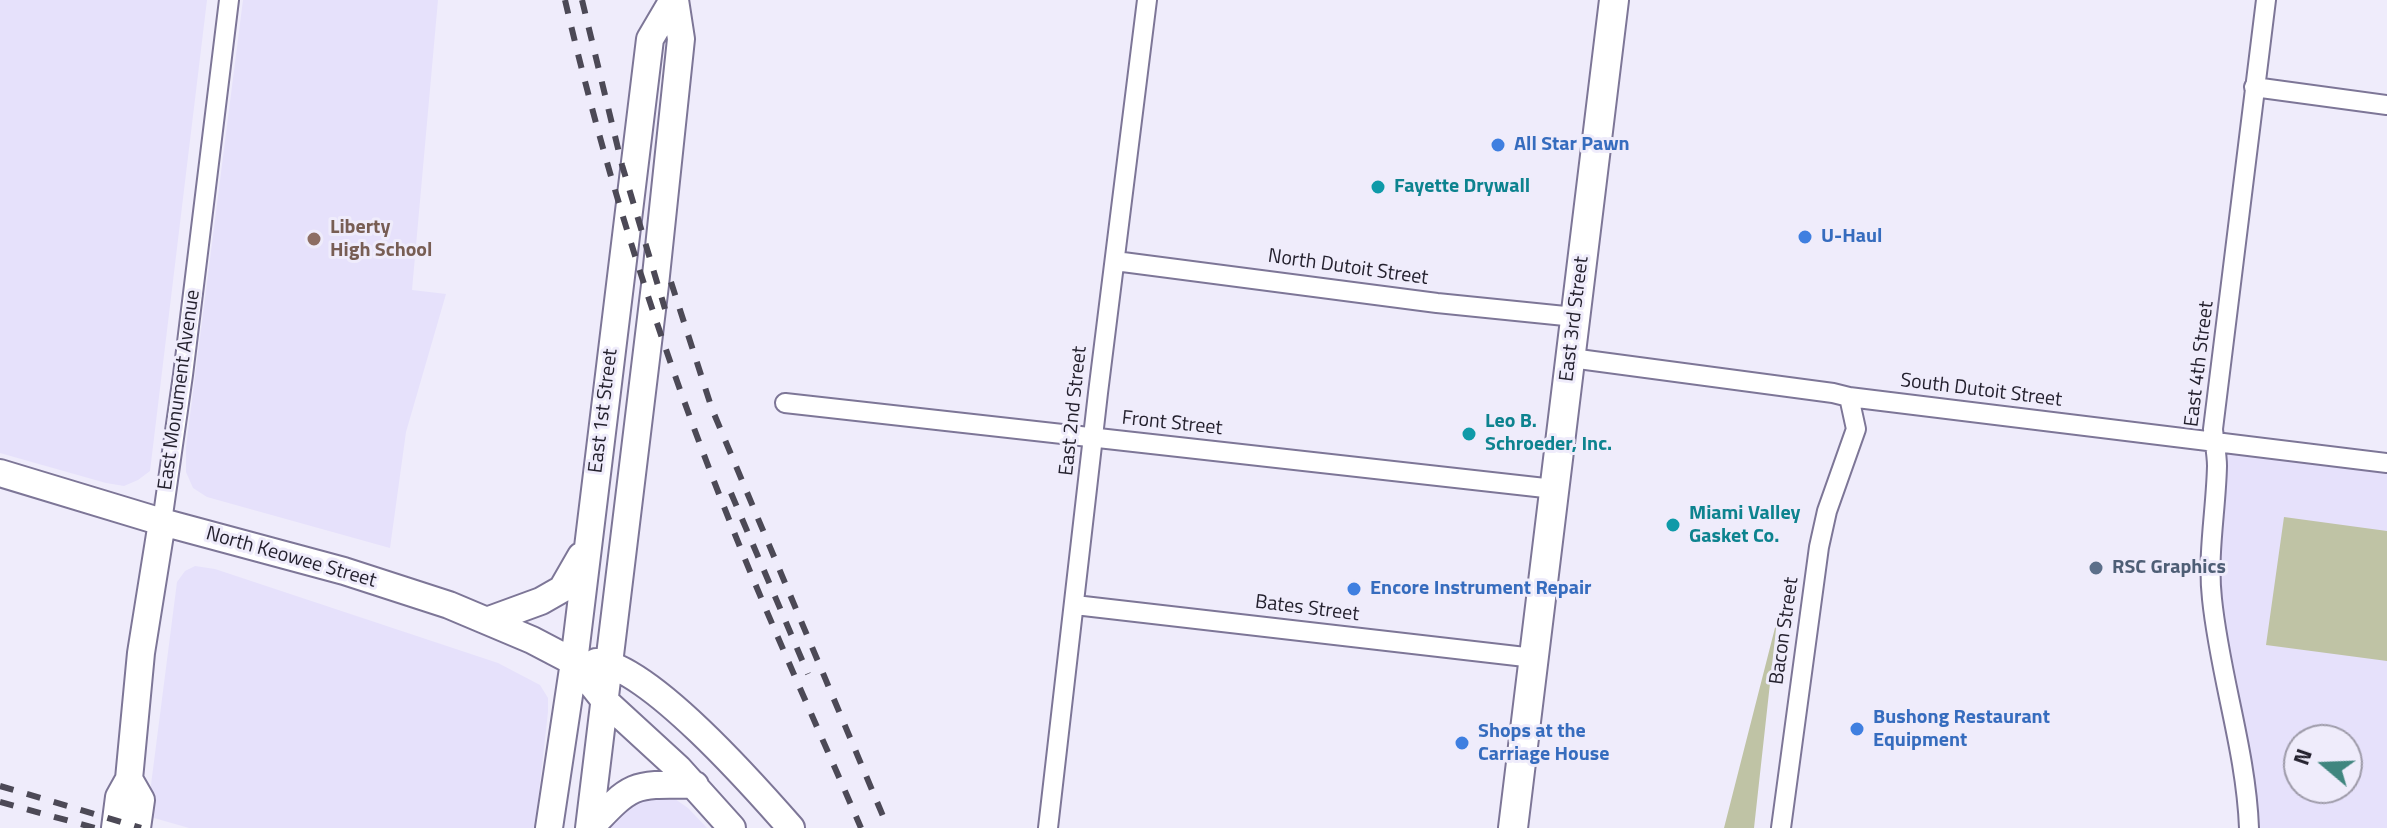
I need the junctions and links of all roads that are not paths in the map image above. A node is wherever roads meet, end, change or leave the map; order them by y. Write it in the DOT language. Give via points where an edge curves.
graph roads {
  1 [pos="229,0"];
  2 [pos="674,0"];
  3 [pos="1147,0"];
  4 [pos="1614,0"];
  5 [pos="2266,0"];
  6 [pos="2254,87"];
  7 [pos="2387,105"];
  8 [pos="1115,261"];
  9 [pos="1575,317"];
  10 [pos="1571,358"];
  11 [pos="1849,397"];
  12 [pos="785,403"];
  13 [pos="1094,437"];
  14 [pos="2214,441"];
  15 [pos="2387,463"];
  16 [pos="0,473"];
  17 [pos="1554,489"];
  18 [pos="162,522"];
  19 [pos="588,542"];
  20 [pos="1075,605"];
  21 [pos="489,620"];
  22 [pos="1534,658"];
  23 [pos="574,662"];
  24 [pos="610,663"];
  25 [pos="605,701"];
  26 [pos="129,779"];
  27 [pos="695,785"];
  28 [pos="115,828"];
  29 [pos="137,828"];
  30 [pos="549,828"];
  31 [pos="590,828"];
  32 [pos="732,828"];
  33 [pos="791,828"];
  34 [pos="1048,828"];
  35 [pos="1513,828"];
  36 [pos="1781,828"];
  37 [pos="2249,828"];
  1 -- 18 [label="street, East Monument Avenue"];
  2 -- 19 [label="main road, East 1st Street" via="650,39"];
  2 -- 24 [label="main road, East 1st Street" via="681,39"];
  3 -- 8 [label="street, East 2nd Street"];
  4 -- 9 [label="main road, East 3rd Street"];
  5 -- 6 [label="street, East 4th Street"];
  6 -- 7 [label="street"];
  6 -- 14 [label="street, East 4th Street"];
  8 -- 9 [label="street, North Dutoit Street"];
  8 -- 13 [label="street, East 2nd Street"];
  9 -- 10 [label="main road, East 3rd Street"];
  10 -- 11 [label="street, South Dutoit Street"];
  10 -- 17 [label="main road, East 3rd Street"];
  11 -- 14 [label="street, South Dutoit Street"];
  11 -- 36 [label="street, Bacon Street" via="1856,429 1819,547"];
  12 -- 13 [label="street, Front Street"];
  13 -- 17 [label="street, Front Street"];
  13 -- 20 [label="street, East 2nd Street"];
  14 -- 15 [label="street, South Dutoit Street"];
  14 -- 37 [label="street, East 4th Street" via="2212,599 2243,761"];
  16 -- 18 [label="main road, North Keowee Street"];
  17 -- 22 [label="main road, East 3rd Street"];
  18 -- 21 [label="main road, North Keowee Street" via="344,571"];
  18 -- 26 [label="main road, East Monument Avenue" via="141,653"];
  19 -- 21 [label="main road" via="562,589"];
  19 -- 23 [label="main road, East 1st Street"];
  20 -- 22 [label="street, Bates Street"];
  20 -- 34 [label="street, East 2nd Street"];
  21 -- 23 [label="main road, North Keowee Street"];
  22 -- 35 [label="main road, East 3rd Street"];
  23 -- 24 [label="main road, North Keowee Street"];
  23 -- 25 [label="main road, North Keowee Street"];
  23 -- 30 [label="main road, East 1st Street"];
  24 -- 25 [label="main road, East 1st Street"];
  24 -- 33 [label="main road" via="709,739"];
  25 -- 27 [label="main road, North Keowee Street"];
  25 -- 31 [label="main road, East 1st Street"];
  26 -- 28 [label="main road, East Monument Avenue" via="119,797"];
  26 -- 29 [label="main road, East Monument Avenue" via="141,800"];
  27 -- 31 [label="main road" via="655,784 626,792"];
  27 -- 32 [label="main road, North Keowee Street"];
}
